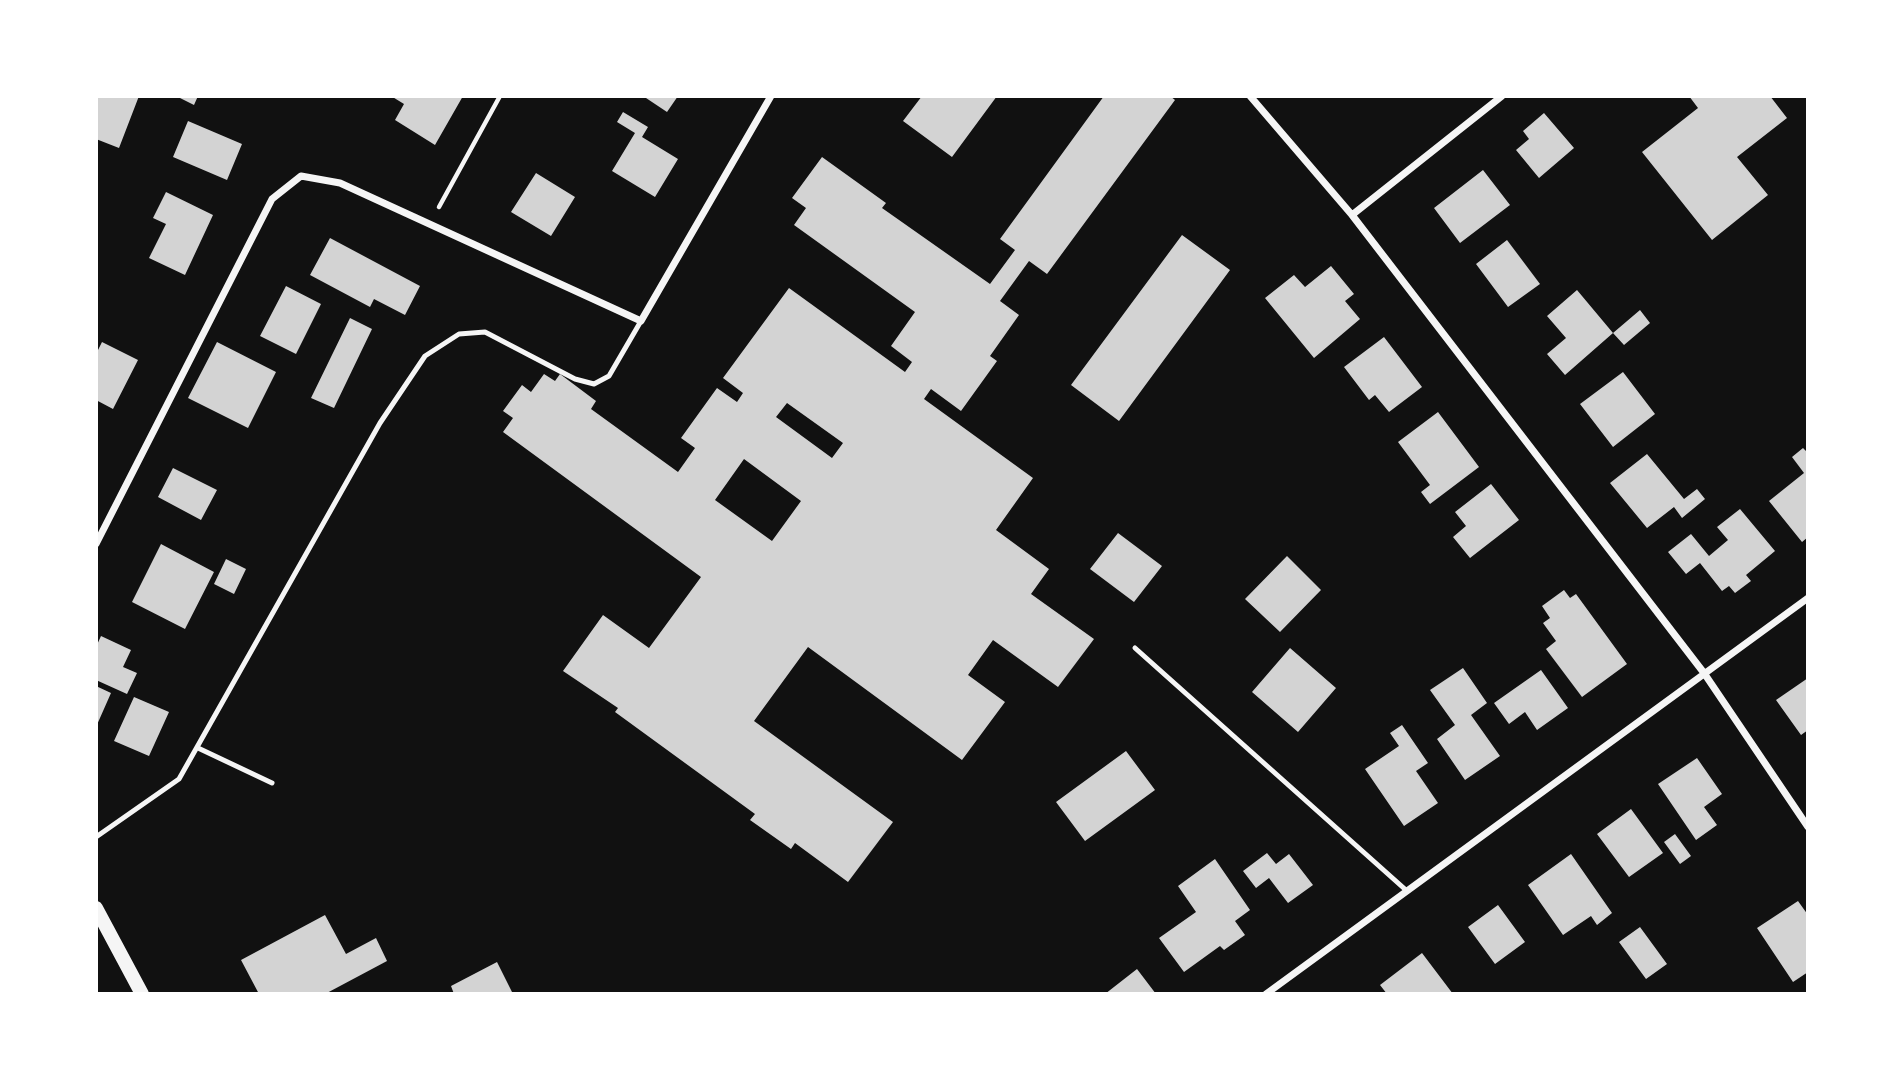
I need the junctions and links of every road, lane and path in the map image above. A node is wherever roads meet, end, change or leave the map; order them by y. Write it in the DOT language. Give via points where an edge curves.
graph roads {
  1 [pos="500,96"];
  2 [pos="771,96"];
  3 [pos="1250,96"];
  4 [pos="1502,96"];
  5 [pos="1352,215"];
  6 [pos="430,223"];
  7 [pos="641,321"];
  8 [pos="96,544"];
  9 [pos="1808,598"];
  10 [pos="1135,649"];
  11 [pos="1704,673"];
  12 [pos="198,748"];
  13 [pos="272,783"];
  14 [pos="1808,827"];
  15 [pos="96,837"];
  16 [pos="1407,891"];
  17 [pos="96,908"];
  18 [pos="142,994"];
  19 [pos="1266,994"];
  1 -- 6 [label="path"];
  2 -- 7 [label="street"];
  3 -- 5 [label="street"];
  4 -- 5 [label="street"];
  5 -- 11 [label="street"];
  6 -- 7 [label="street"];
  6 -- 8 [label="street" via="340,183 301,176 271,199"];
  7 -- 12 [label="lane" via="609,376 594,384 575,379 485,332 459,334 425,356 380,422"];
  9 -- 11 [label="street"];
  10 -- 16 [label="lane"];
  11 -- 14 [label="street"];
  11 -- 16 [label="street"];
  12 -- 13 [label="lane"];
  12 -- 15 [label="lane" via="180,779"];
  16 -- 19 [label="street"];
  17 -- 18 [label="main road"];
}
